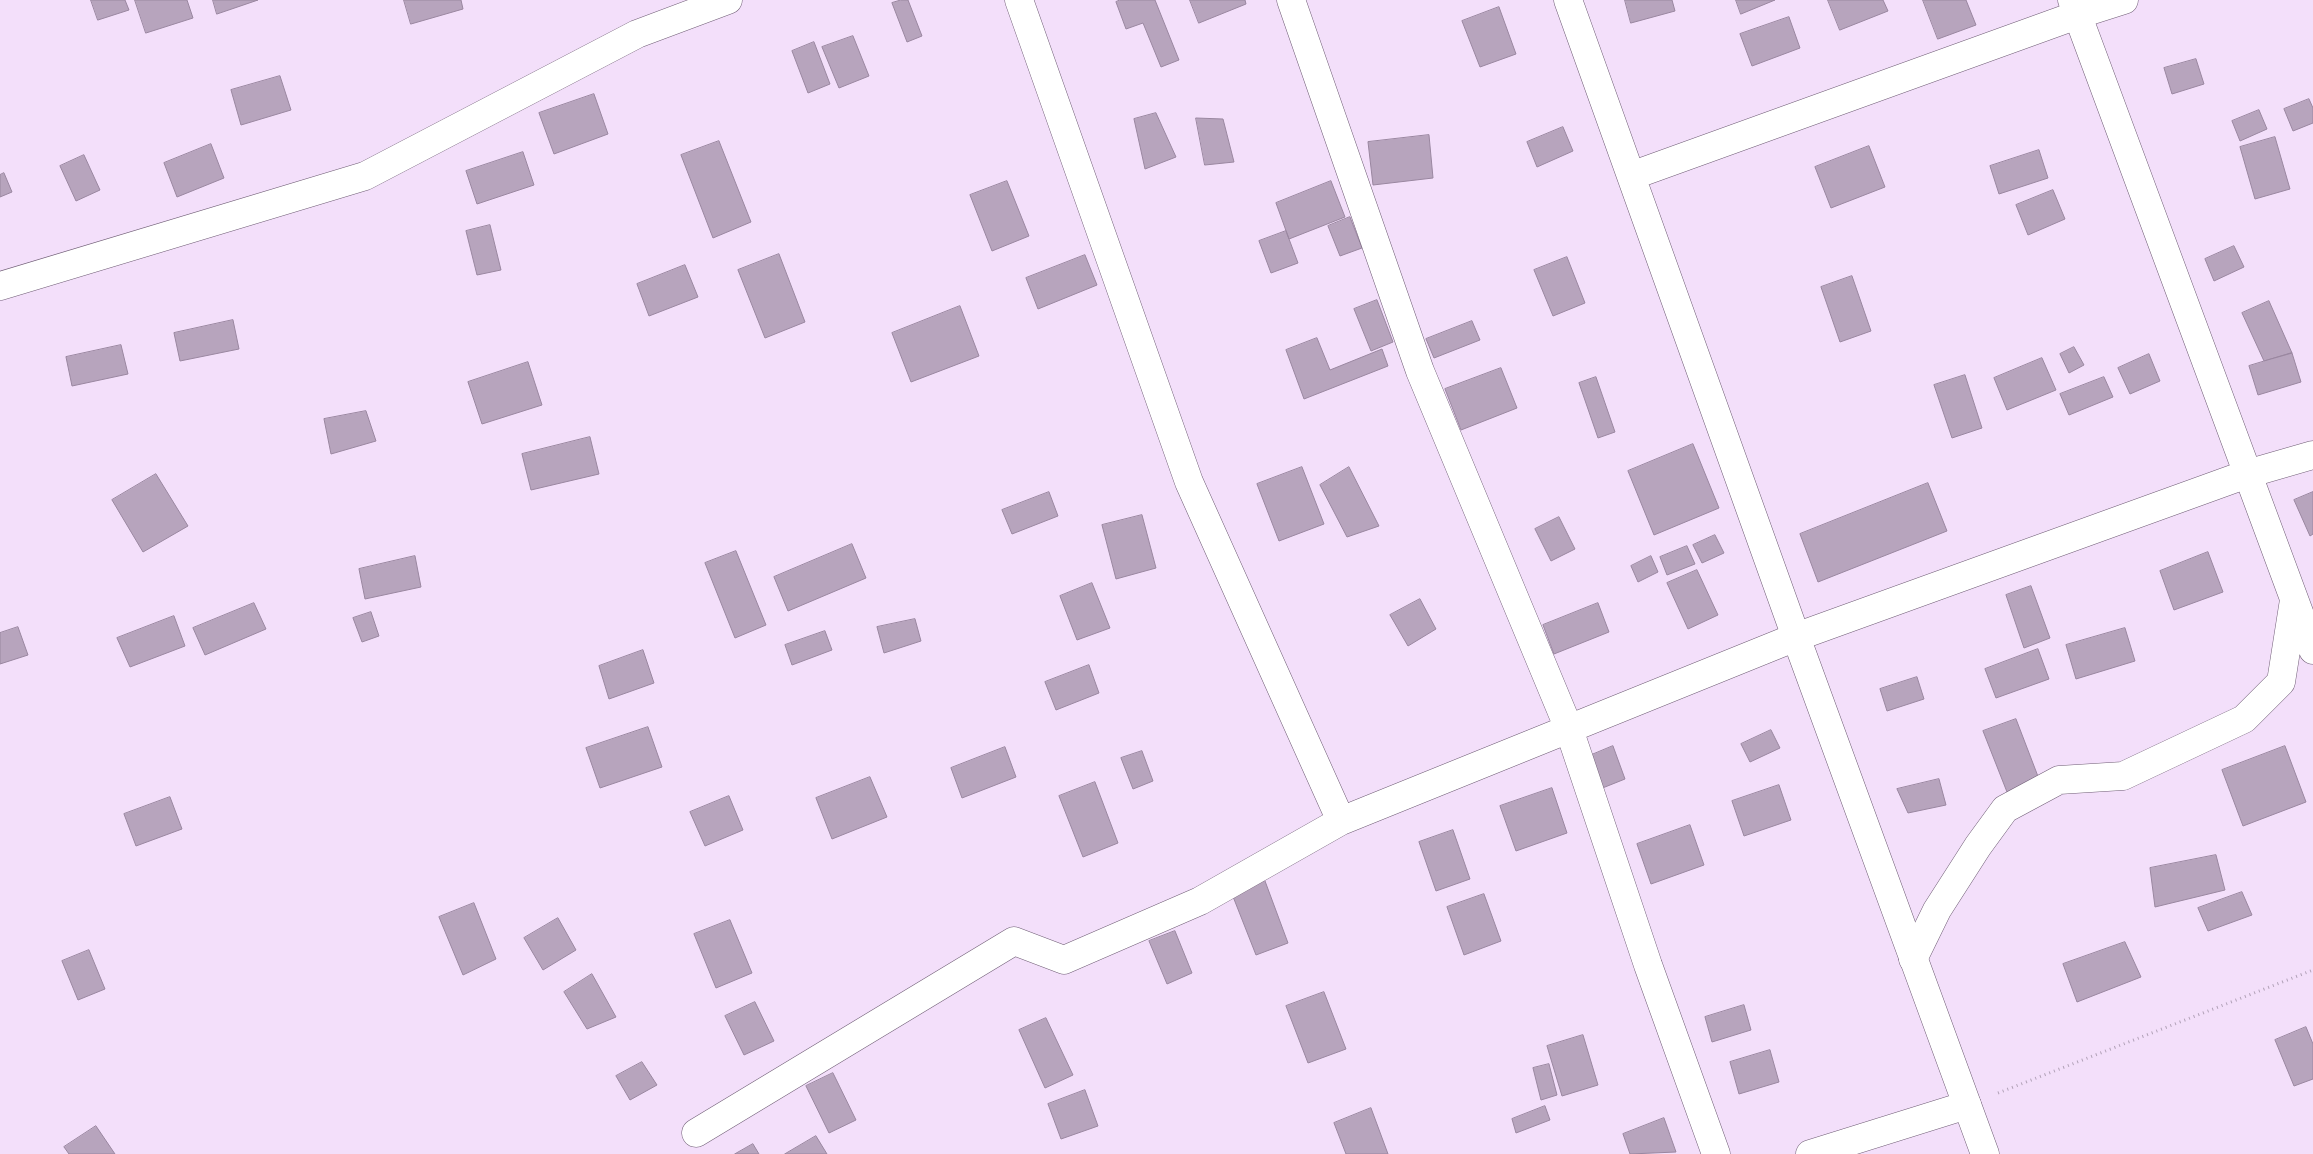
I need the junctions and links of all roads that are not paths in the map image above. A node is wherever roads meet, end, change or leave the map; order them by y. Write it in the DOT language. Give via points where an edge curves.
graph roads {
  1 [pos="728,0"];
  2 [pos="1019,0"];
  3 [pos="1291,0"];
  4 [pos="1568,0"];
  5 [pos="2124,0"];
  6 [pos="2074,7"];
  7 [pos="1631,176"];
  8 [pos="0,286"];
  9 [pos="2313,455"];
  10 [pos="2247,474"];
  11 [pos="2294,599"];
  12 [pos="1796,637"];
  13 [pos="2313,650"];
  14 [pos="1570,729"];
  15 [pos="1341,821"];
  16 [pos="1914,959"];
  17 [pos="1967,1105"];
  18 [pos="696,1133"];
  19 [pos="1716,1154"];
  20 [pos="1810,1154"];
  21 [pos="1984,1154"];
  1 -- 8 [label="street" via="637,34 365,176"];
  2 -- 15 [label="street" via="1189,482"];
  3 -- 14 [label="street" via="1420,370"];
  4 -- 7 [label="street"];
  5 -- 6 [label="street"];
  6 -- 7 [label="street"];
  6 -- 10 [label="street"];
  7 -- 12 [label="street"];
  9 -- 10 [label="street"];
  10 -- 11 [label="street"];
  10 -- 12 [label="street"];
  11 -- 13 [label="street"];
  11 -- 16 [label="street" via="2281,682 2244,719 2123,776 2059,780 2005,809 1937,910"];
  12 -- 14 [label="street"];
  12 -- 16 [label="street"];
  14 -- 15 [label="street"];
  14 -- 19 [label="street" via="1648,965"];
  15 -- 18 [label="street" via="1200,901 1064,960 1014,941"];
  16 -- 17 [label="street"];
  17 -- 20 [label="street"];
  17 -- 21 [label="street"];
}
